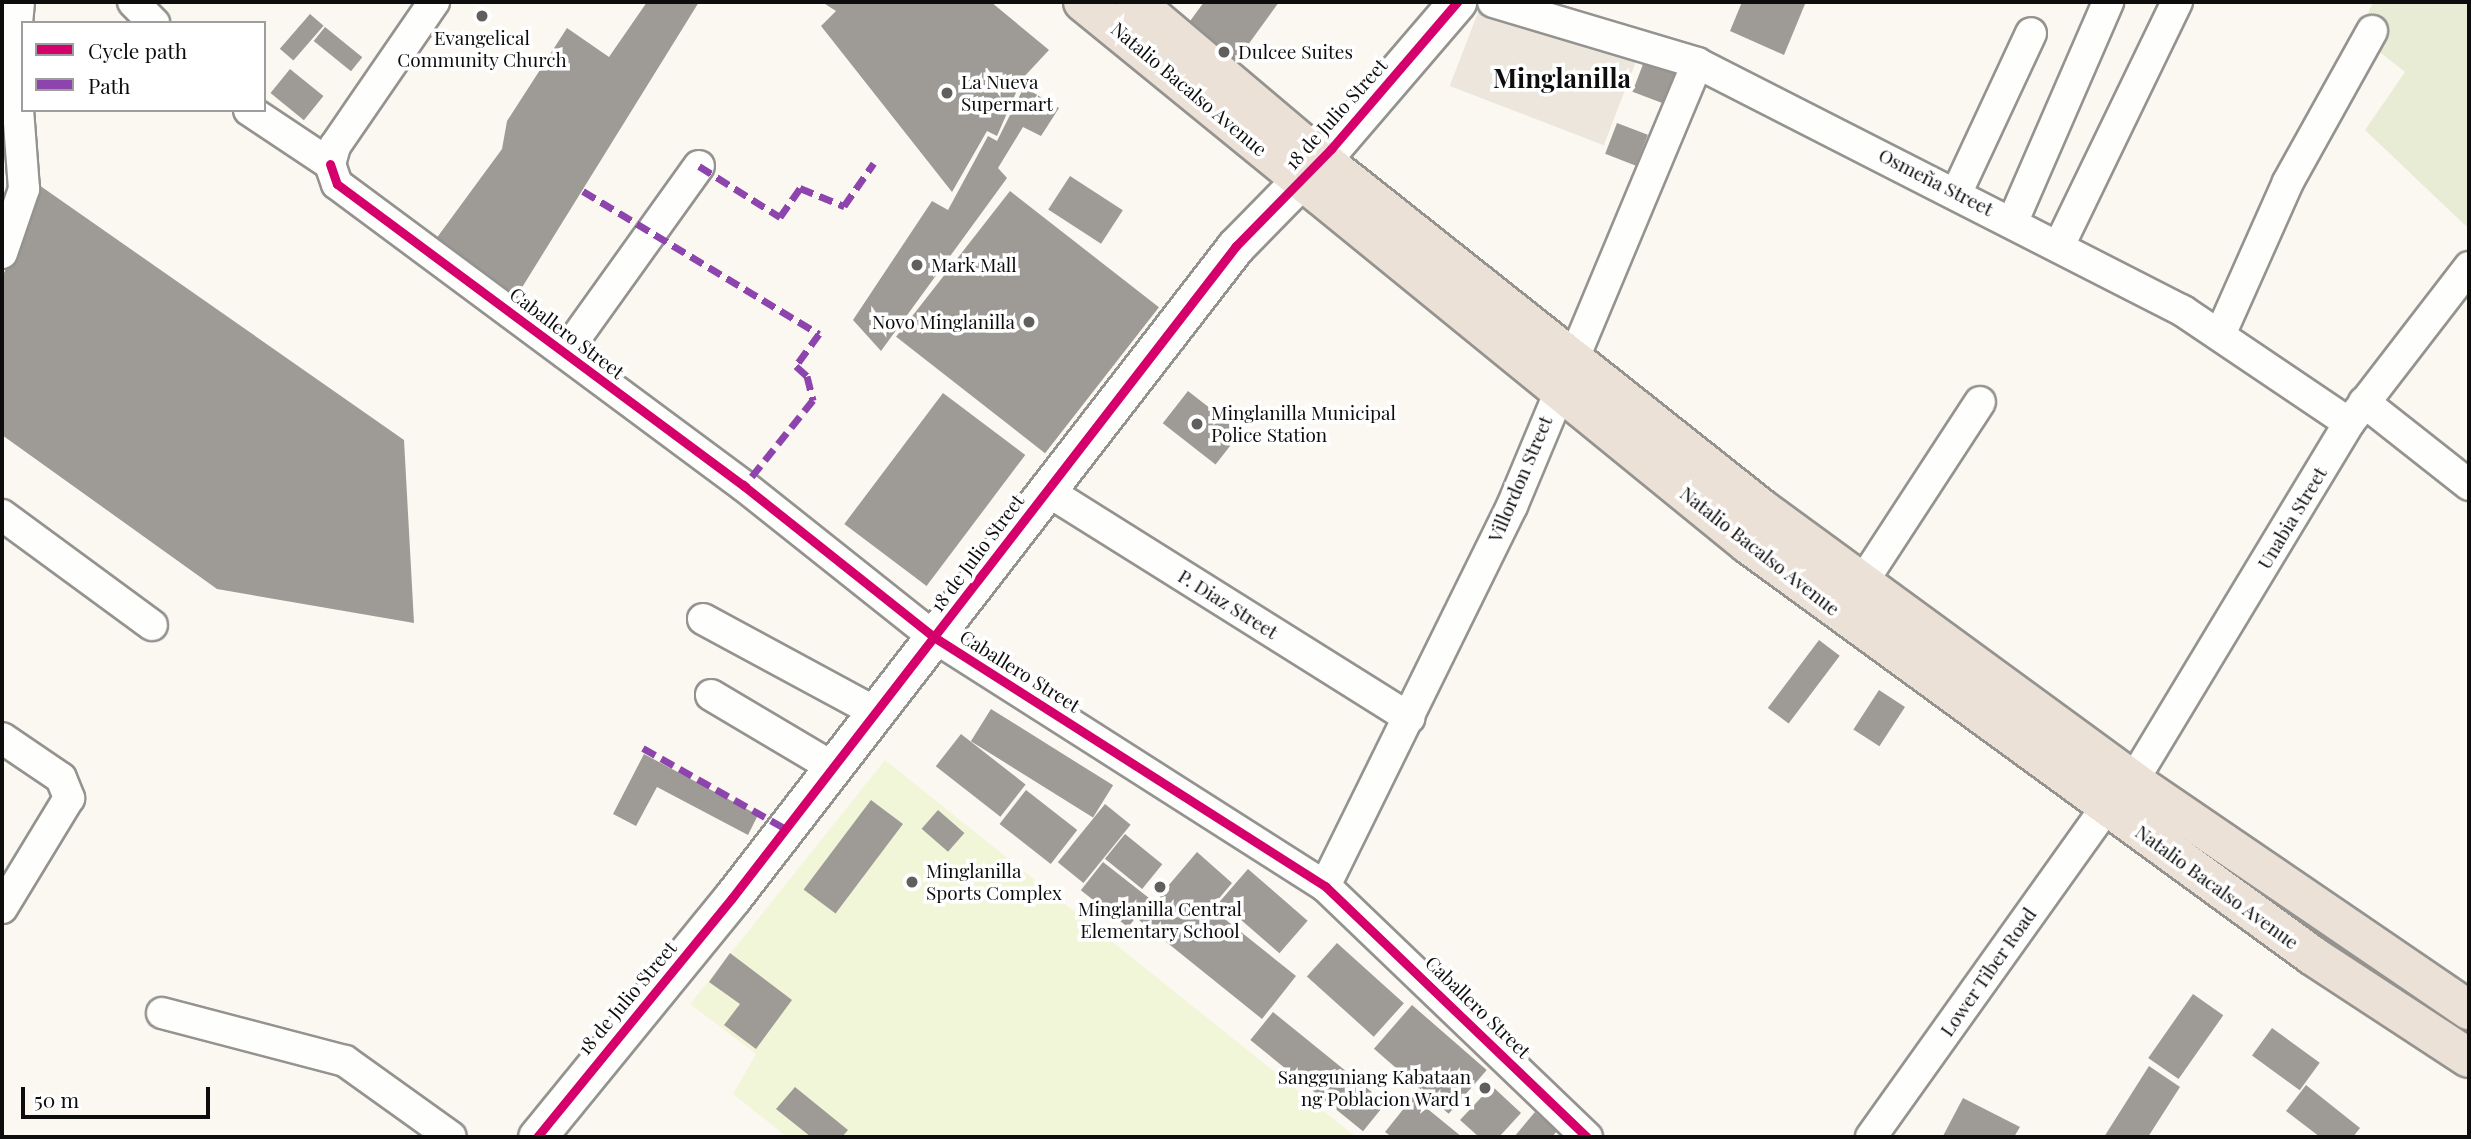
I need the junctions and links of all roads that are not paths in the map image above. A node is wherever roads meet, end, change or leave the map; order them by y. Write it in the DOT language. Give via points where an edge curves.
graph roads {
  1 [pos="19,2"];
  2 [pos="133,2"];
  3 [pos="434,2"];
  4 [pos="1083,2"];
  5 [pos="1457,2"];
  6 [pos="1493,2"];
  7 [pos="2108,2"];
  8 [pos="2177,2"];
  9 [pos="1138,3"];
  10 [pos="152,21"];
  11 [pos="2372,31"];
  12 [pos="2031,33"];
  13 [pos="1697,63"];
  14 [pos="252,112"];
  15 [pos="330,164"];
  16 [pos="699,166"];
  17 [pos="1310,171"];
  18 [pos="1957,192"];
  19 [pos="2013,221"];
  20 [pos="2060,244"];
  21 [pos="2,253"];
  22 [pos="2469,267"];
  23 [pos="2220,335"];
  24 [pos="565,353"];
  25 [pos="1565,375"];
  26 [pos="1980,402"];
  27 [pos="2357,413"];
  28 [pos="2469,485"];
  29 [pos="1046,490"];
  30 [pos="2,515"];
  31 [pos="1862,583"];
  32 [pos="703,620"];
  33 [pos="152,625"];
  34 [pos="934,637"];
  35 [pos="711,695"];
  36 [pos="877,713"];
  37 [pos="1409,718"];
  38 [pos="2,738"];
  39 [pos="834,768"];
  40 [pos="2120,794"];
  41 [pos="1325,886"];
  42 [pos="5,895"];
  43 [pos="2469,1010"];
  44 [pos="162,1013"];
  45 [pos="2469,1058"];
  46 [pos="451,1137"];
  47 [pos="537,1137"];
  48 [pos="1587,1137"];
  49 [pos="1871,1137"];
  1 -- 21 [label="street" via="14,56 24,189"];
  2 -- 10 [label="street"];
  3 -- 15 [label="street" via="335,146"];
  4 -- 17 [label="highway, Natalio Bacalso Avenue"];
  5 -- 17 [label="street, 18 de Julio Street"];
  6 -- 13 [label="street, Osmeña Street"];
  7 -- 19 [label="street"];
  8 -- 20 [label="street"];
  9 -- 17 [label="highway, Natalio Bacalso Avenue"];
  11 -- 23 [label="street" via="2288,182"];
  12 -- 18 [label="street"];
  13 -- 18 [label="street, Osmeña Street"];
  13 -- 25 [label="street, Villordon Street"];
  14 -- 15 [label="street"];
  15 -- 24 [label="street, Caballero Street" via="337,184"];
  16 -- 24 [label="street"];
  17 -- 25 [label="highway, Natalio Bacalso Avenue"];
  17 -- 29 [label="street, 18 de Julio Street" via="1236,246"];
  18 -- 19 [label="street, Osmeña Street"];
  19 -- 20 [label="street, Osmeña Street"];
  20 -- 23 [label="street, Osmeña Street"];
  22 -- 27 [label="street, Unabia Street"];
  23 -- 27 [label="street, Osmeña Street"];
  24 -- 34 [label="street, Caballero Street"];
  25 -- 31 [label="highway, Natalio Bacalso Avenue"];
  25 -- 37 [label="street, Villordon Street" via="1512,506"];
  25 -- 40 [label="highway, Natalio Bacalso Avenue" via="1869,635"];
  26 -- 31 [label="street"];
  27 -- 28 [label="street, Osmeña Street"];
  27 -- 40 [label="street, Unabia Street"];
  29 -- 34 [label="street, 18 de Julio Street"];
  29 -- 37 [label="street, P. Diaz Street"];
  30 -- 33 [label="street"];
  31 -- 40 [label="highway, Natalio Bacalso Avenue"];
  32 -- 36 [label="street"];
  34 -- 36 [label="street, 18 de Julio Street"];
  34 -- 41 [label="street, Caballero Street"];
  35 -- 39 [label="street"];
  36 -- 39 [label="street, 18 de Julio Street"];
  37 -- 41 [label="street, Villordon Street"];
  38 -- 42 [label="street" via="61,778 69,798"];
  39 -- 47 [label="street, 18 de Julio Street"];
  40 -- 43 [label="highway, Natalio Bacalso Avenue"];
  40 -- 45 [label="highway, Natalio Bacalso Avenue"];
  40 -- 49 [label="street, Lower Tiber Road"];
  41 -- 48 [label="street, Caballero Street"];
  44 -- 46 [label="street" via="345,1061"];
}
